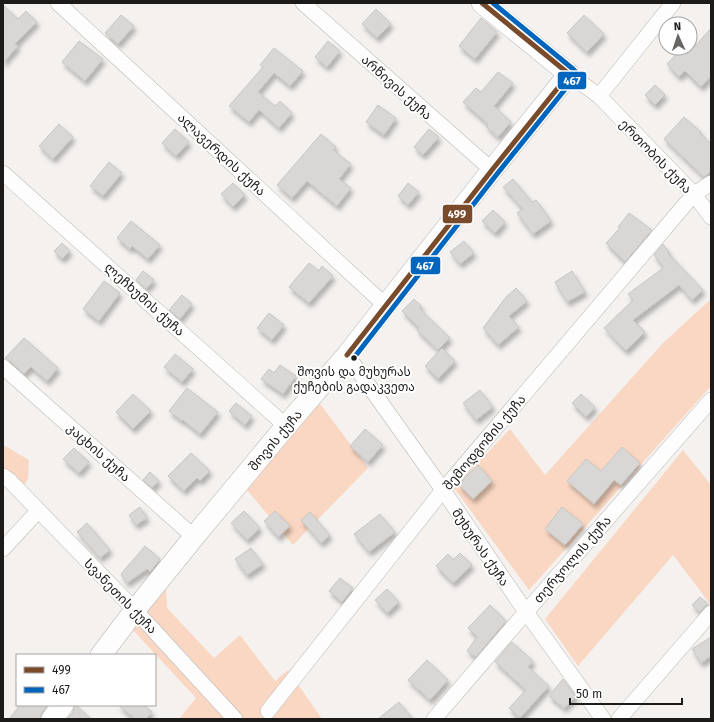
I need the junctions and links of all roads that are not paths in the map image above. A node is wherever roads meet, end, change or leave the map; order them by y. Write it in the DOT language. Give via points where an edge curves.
graph roads {
  1 [pos="58,3"];
  2 [pos="303,3"];
  3 [pos="673,3"];
  4 [pos="486,4"];
  5 [pos="569,74"];
  6 [pos="599,96"];
  7 [pos="492,170"];
  8 [pos="3,172"];
  9 [pos="711,183"];
  10 [pos="694,194"];
  11 [pos="711,217"];
  12 [pos="386,306"];
  13 [pos="346,355"];
  14 [pos="3,367"];
  15 [pos="711,400"];
  16 [pos="286,426"];
  17 [pos="3,476"];
  18 [pos="443,490"];
  19 [pos="38,511"];
  20 [pos="194,537"];
  21 [pos="3,549"];
  22 [pos="135,610"];
  23 [pos="526,612"];
  24 [pos="711,613"];
  25 [pos="102,654"];
  26 [pos="62,706"];
  27 [pos="268,711"];
  28 [pos="52,719"];
  29 [pos="235,719"];
  30 [pos="434,719"];
  31 [pos="604,719"];
  32 [pos="619,719"];
  1 -- 12 [label="street, ალავერდის ქუჩა"];
  2 -- 7 [label="street, არწივის ქუჩა"];
  3 -- 6 [label="street"];
  4 -- 5 [label="street"];
  5 -- 6 [label="street, ერთობის ქუჩა"];
  5 -- 7 [label="street, შოვის ქუჩა"];
  6 -- 10 [label="street, ერთობის ქუჩა"];
  7 -- 12 [label="street, შოვის ქუჩა"];
  8 -- 16 [label="street, ლეჩხუმის ქუჩა"];
  9 -- 10 [label="street, შემოდგომის ქუჩა"];
  10 -- 11 [label="street, ერთობის ქუჩა"];
  10 -- 18 [label="street, შემოდგომის ქუჩა"];
  12 -- 13 [label="street, შოვის ქუჩა"];
  13 -- 16 [label="street, შოვის ქუჩა"];
  13 -- 18 [label="street, მუხურას ქუჩა"];
  14 -- 20 [label="street, კაცხის ქუჩა"];
  15 -- 23 [label="street, თერჯოლის ქუჩა"];
  16 -- 20 [label="street, შოვის ქუჩა"];
  17 -- 19 [label="street, სვანეთის ქუჩა"];
  18 -- 23 [label="street, მუხურას ქუჩა"];
  18 -- 27 [label="street, შემოდგომის ქუჩა"];
  19 -- 21 [label="street"];
  19 -- 22 [label="street, სვანეთის ქუჩა"];
  20 -- 22 [label="street, შოვის ქუჩა"];
  22 -- 25 [label="street, შოვის ქუჩა"];
  22 -- 29 [label="street, სვანეთის ქუჩა"];
  23 -- 30 [label="street, თერჯოლის ქუჩა"];
  23 -- 31 [label="street, მუხურას ქუჩა"];
  24 -- 32 [label="street"];
  26 -- 28 [label="street"];
}
